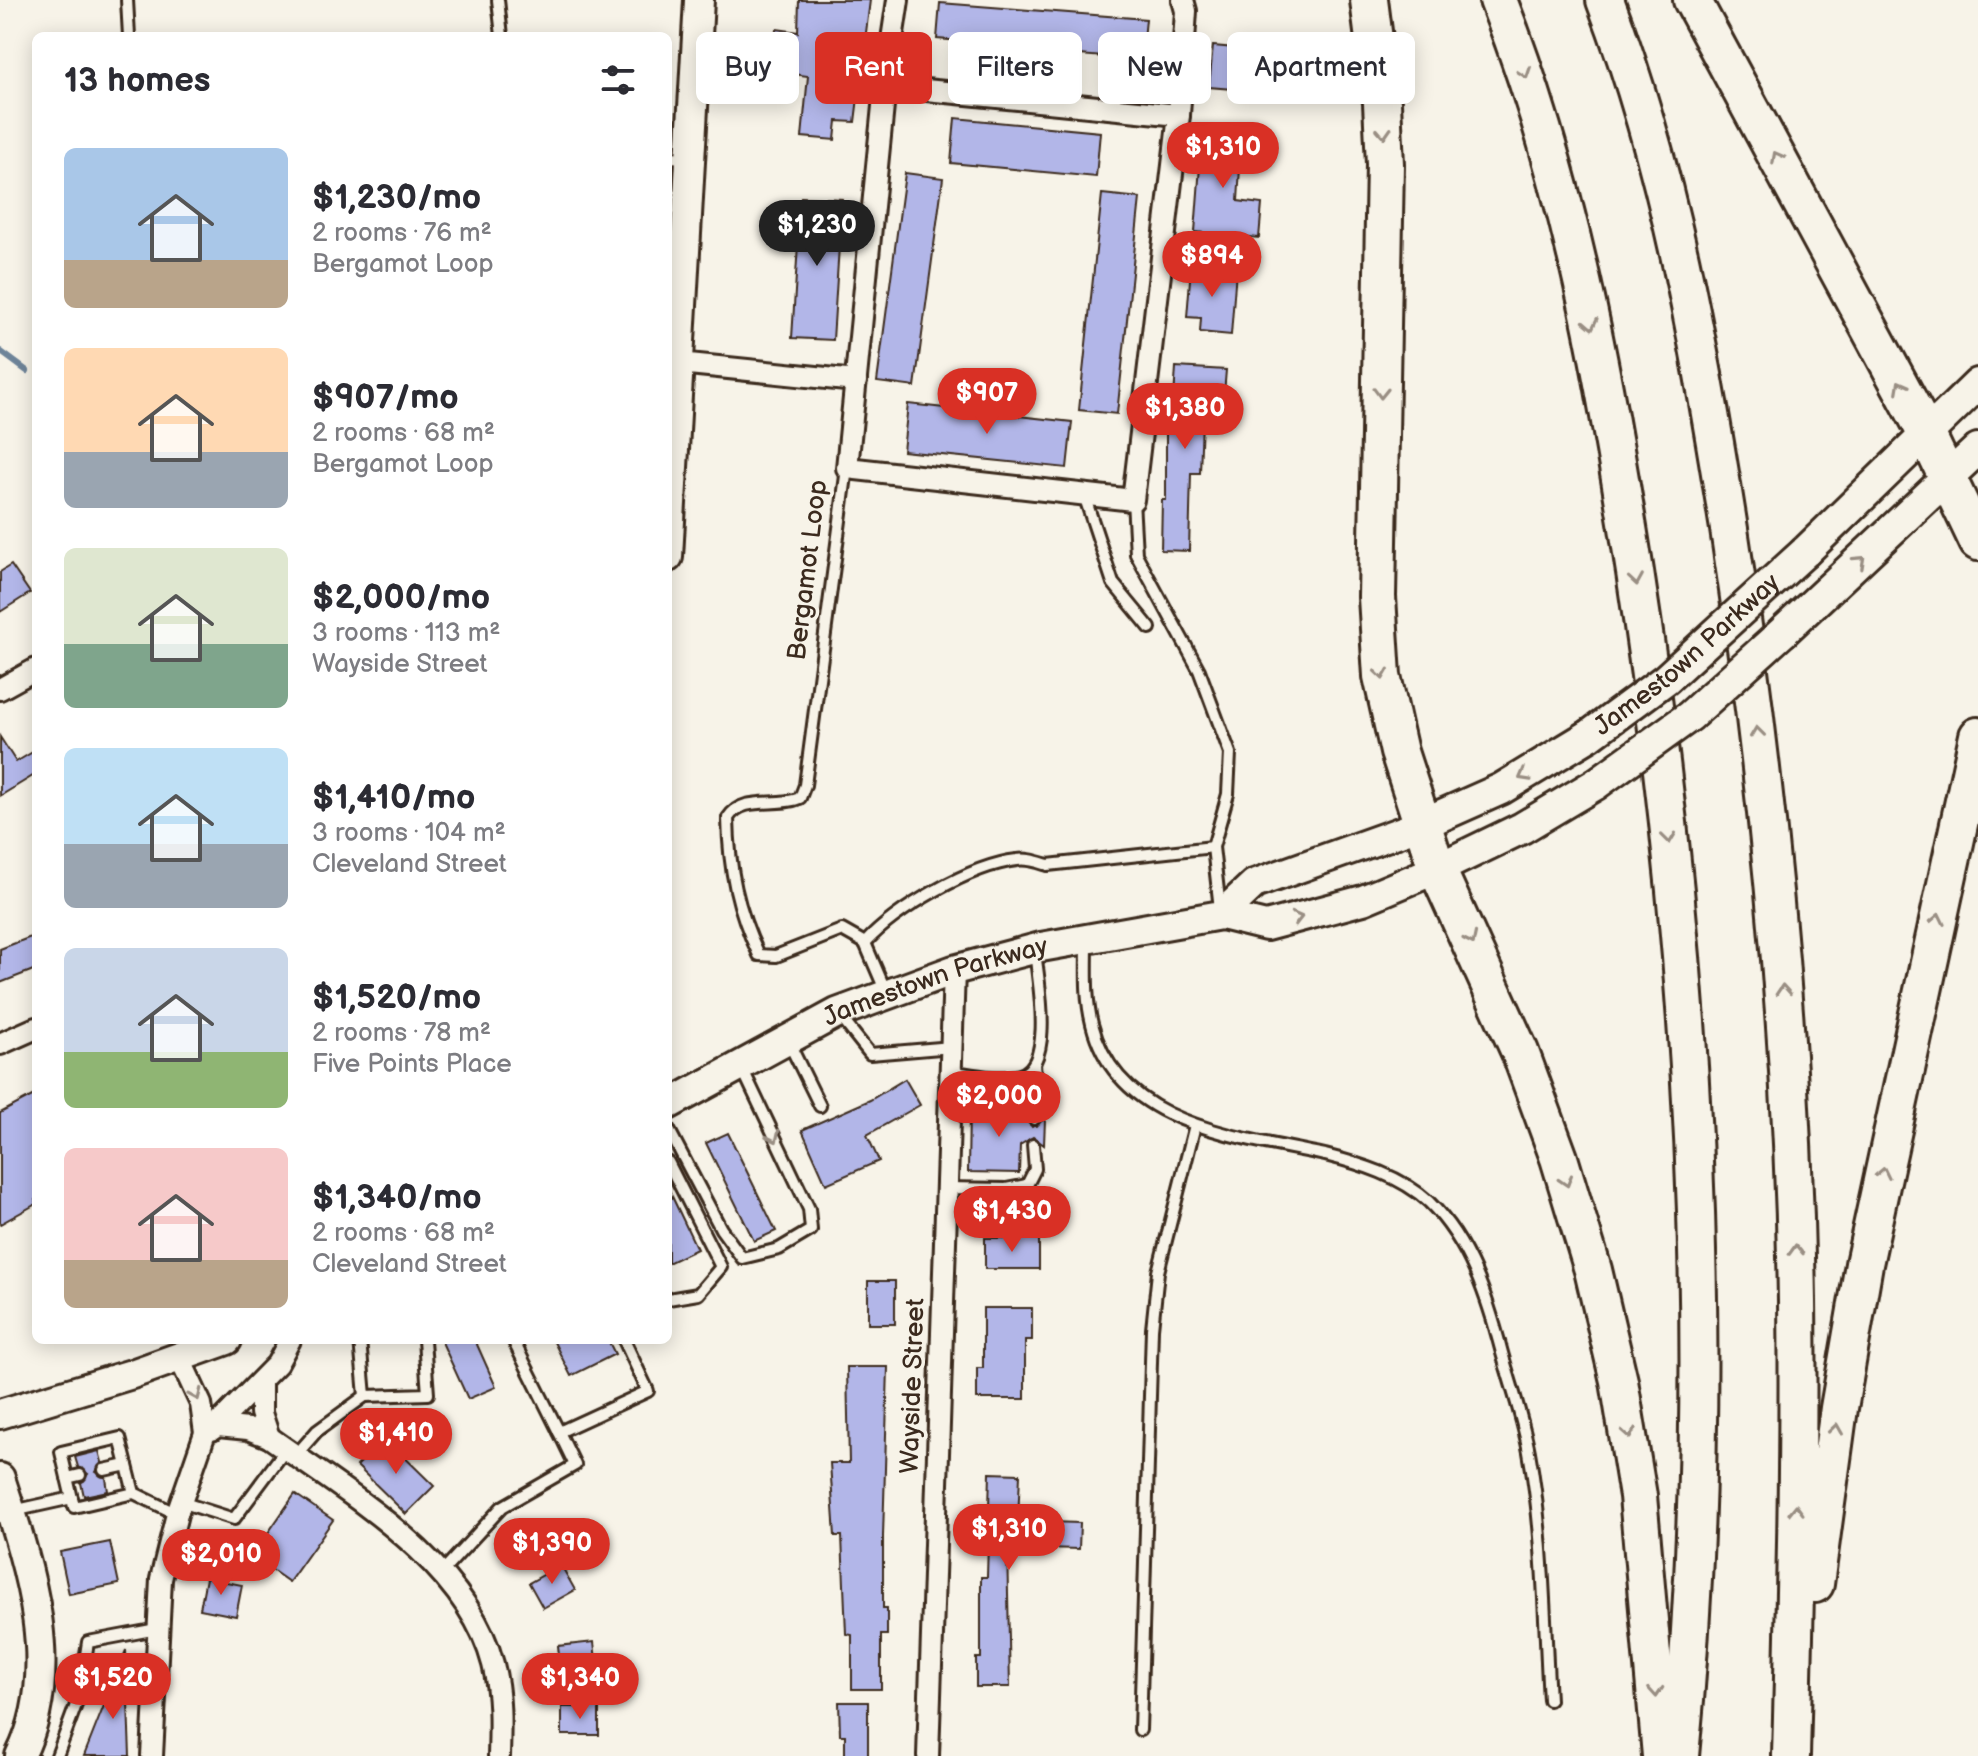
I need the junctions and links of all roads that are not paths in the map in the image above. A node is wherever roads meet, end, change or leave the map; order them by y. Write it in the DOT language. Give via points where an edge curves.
graph roads {
  1 [pos="127,0"];
  2 [pos="498,0"];
  3 [pos="699,0"];
  4 [pos="898,0"];
  5 [pos="1183,0"];
  6 [pos="1369,0"];
  7 [pos="1498,0"];
  8 [pos="1605,0"];
  9 [pos="1692,0"];
  10 [pos="129,32"];
  11 [pos="502,32"];
  12 [pos="893,32"];
  13 [pos="932,91"];
  14 [pos="883,104"];
  15 [pos="1179,115"];
  16 [pos="679,158"];
  17 [pos="679,363"];
  18 [pos="856,381"];
  19 [pos="1978,384"];
  20 [pos="1927,435"];
  21 [pos="1978,449"];
  22 [pos="847,468"];
  23 [pos="672,469"];
  24 [pos="1947,479"];
  25 [pos="1084,495"];
  26 [pos="1133,500"];
  27 [pos="1978,542"];
  28 [pos="1150,628"];
  29 [pos="32,671"];
  30 [pos="0,689"];
  31 [pos="1978,736"];
  32 [pos="1422,824"];
  33 [pos="1213,847"];
  34 [pos="1437,869"];
  35 [pos="1221,915"];
  36 [pos="1087,938"];
  37 [pos="865,943"];
  38 [pos="1035,949"];
  39 [pos="954,970"];
  40 [pos="886,993"];
  41 [pos="837,1013"];
  42 [pos="32,1030"];
  43 [pos="787,1039"];
  44 [pos="0,1044"];
  45 [pos="952,1047"];
  46 [pos="1034,1064"];
  47 [pos="741,1066"];
  48 [pos="950,1071"];
  49 [pos="672,1103"];
  50 [pos="820,1106"];
  51 [pos="1034,1119"];
  52 [pos="1195,1125"];
  53 [pos="672,1136"];
  54 [pos="1033,1145"];
  55 [pos="672,1170"];
  56 [pos="946,1188"];
  57 [pos="672,1298"];
  58 [pos="217,1344"];
  59 [pos="288,1344"];
  60 [pos="360,1344"];
  61 [pos="424,1344"];
  62 [pos="515,1344"];
  63 [pos="626,1344"];
  64 [pos="180,1359"];
  65 [pos="261,1381"];
  66 [pos="365,1396"];
  67 [pos="0,1414"];
  68 [pos="212,1430"];
  69 [pos="559,1432"];
  70 [pos="283,1447"];
  71 [pos="127,1465"];
  72 [pos="104,1470"];
  73 [pos="80,1475"];
  74 [pos="0,1478"];
  75 [pos="67,1478"];
  76 [pos="134,1493"];
  77 [pos="72,1498"];
  78 [pos="179,1508"];
  79 [pos="11,1512"];
  80 [pos="442,1572"];
  81 [pos="157,1629"];
  82 [pos="1549,1700"];
  83 [pos="1140,1730"];
  84 [pos="22,1755"];
  85 [pos="57,1756"];
  86 [pos="152,1756"];
  87 [pos="499,1756"];
  88 [pos="928,1756"];
  89 [pos="1661,1756"];
  90 [pos="1680,1756"];
  91 [pos="1792,1756"];
  1 -- 10 [label="lane"];
  2 -- 11 [label="lane"];
  3 -- 16 [label="main road"];
  4 -- 12 [label="street, Bergamot Loop"];
  5 -- 15 [label="street"];
  6 -- 32 [label="highway, one-way" via="1385,164 1378,639 1389,714"];
  7 -- 90 [label="highway, one-way" via="1557,179 1586,302 1628,524 1671,848 1689,1074 1698,1343 1697,1528"];
  91 -- 8 [label="highway, one-way" via="1797,1298 1788,1068 1769,838 1741,608 1703,380 1653,154"];
  20 -- 9 [label="highway, one-way"];
  13 -- 15 [label="street"];
  14 -- 18 [label="street, Bergamot Loop"];
  15 -- 26 [label="street"];
  16 -- 17 [label="main road"];
  17 -- 18 [label="street"];
  17 -- 23 [label="main road"];
  18 -- 22 [label="street, Bergamot Loop"];
  19 -- 20 [label="main road, Jamestown Parkway"];
  20 -- 24 [label="highway"];
  20 -- 32 [label="main road, Jamestown Parkway, one-way, bridge" via="1666,679 1590,735 1501,789"];
  21 -- 24 [label="main road, Jamestown Parkway"];
  22 -- 25 [label="street, Bergamot Loop"];
  22 -- 37 [label="lane, Bergamot Loop" via="800,798 741,804 732,811 729,868 741,917 759,955 776,956 842,930"];
  24 -- 27 [label="highway"];
  34 -- 24 [label="main road, Jamestown Parkway, one-way, bridge" via="1596,784 1690,716"];
  25 -- 26 [label="street, Bergamot Loop"];
  25 -- 28 [label="lane" via="1113,583"];
  26 -- 33 [label="lane" via="1136,554 1199,670 1230,753 1228,794"];
  29 -- 30 [label="street"];
  91 -- 31 [label="highway, one-way" via="1853,1323"];
  32 -- 34 [label="highway"];
  32 -- 35 [label="main road, Jamestown Parkway" via="1254,884"];
  33 -- 35 [label="lane"];
  33 -- 37 [label="lane" via="1048,865 1021,859 993,865 884,922"];
  35 -- 34 [label="main road, Jamestown Parkway, one-way" via="1266,926 1363,900"];
  34 -- 89 [label="highway, one-way" via="1540,1105 1607,1326 1638,1496"];
  35 -- 36 [label="main road, Jamestown Parkway"];
  36 -- 38 [label="main road, Jamestown Parkway"];
  36 -- 52 [label="lane" via="1090,1013 1105,1058 1129,1089"];
  37 -- 40 [label="lane"];
  38 -- 39 [label="main road, Jamestown Parkway"];
  38 -- 46 [label="lane" via="1041,1041"];
  39 -- 40 [label="main road, Jamestown Parkway"];
  39 -- 45 [label="street, Wayside Street"];
  40 -- 41 [label="main road, Jamestown Parkway"];
  41 -- 43 [label="main road, Jamestown Parkway"];
  41 -- 45 [label="lane" via="870,1054"];
  42 -- 44 [label="street"];
  43 -- 47 [label="main road, Jamestown Parkway"];
  43 -- 50 [label="lane"];
  45 -- 48 [label="street, Wayside Street"];
  46 -- 48 [label="lane" via="1020,1075"];
  46 -- 51 [label="lane"];
  47 -- 49 [label="main road, Jamestown Parkway"];
  47 -- 53 [label="lane, one-way" via="809,1209 811,1230 779,1249 742,1258"];
  48 -- 56 [label="street, Wayside Street"];
  52 -- 82 [label="lane" via="1356,1162 1428,1201 1455,1234 1486,1293 1529,1450"];
  52 -- 83 [label="lane" via="1158,1272 1152,1329"];
  54 -- 56 [label="lane" via="1035,1169 1027,1185"];
  55 -- 57 [label="lane" via="721,1267 698,1294"];
  56 -- 88 [label="street, Wayside Street"];
  58 -- 64 [label="main road"];
  59 -- 65 [label="street"];
  60 -- 66 [label="lane"];
  61 -- 66 [label="lane" via="428,1394"];
  62 -- 69 [label="lane"];
  63 -- 69 [label="lane" via="648,1391"];
  64 -- 67 [label="main road"];
  64 -- 68 [label="street, one-way"];
  65 -- 68 [label="street"];
  65 -- 70 [label="street" via="261,1413"];
  66 -- 70 [label="lane" via="317,1431"];
  68 -- 70 [label="street" via="248,1429"];
  68 -- 78 [label="street"];
  69 -- 80 [label="lane" via="575,1465 502,1507"];
  70 -- 78 [label="lane" via="234,1519"];
  70 -- 80 [label="street"];
  71 -- 72 [label="lane"];
  71 -- 75 [label="lane" via="120,1438 61,1452"];
  71 -- 76 [label="lane"];
  73 -- 75 [label="lane"];
  74 -- 79 [label="main road"];
  75 -- 77 [label="lane"];
  76 -- 77 [label="lane" via="74,1507"];
  76 -- 78 [label="lane"];
  77 -- 79 [label="lane"];
  78 -- 81 [label="street" via="161,1579"];
  79 -- 84 [label="main road" via="41,1655 37,1698"];
  80 -- 87 [label="street" via="472,1613 493,1664 501,1715"];
  81 -- 85 [label="lane" via="88,1642 80,1694"];
  81 -- 86 [label="street"];
}
